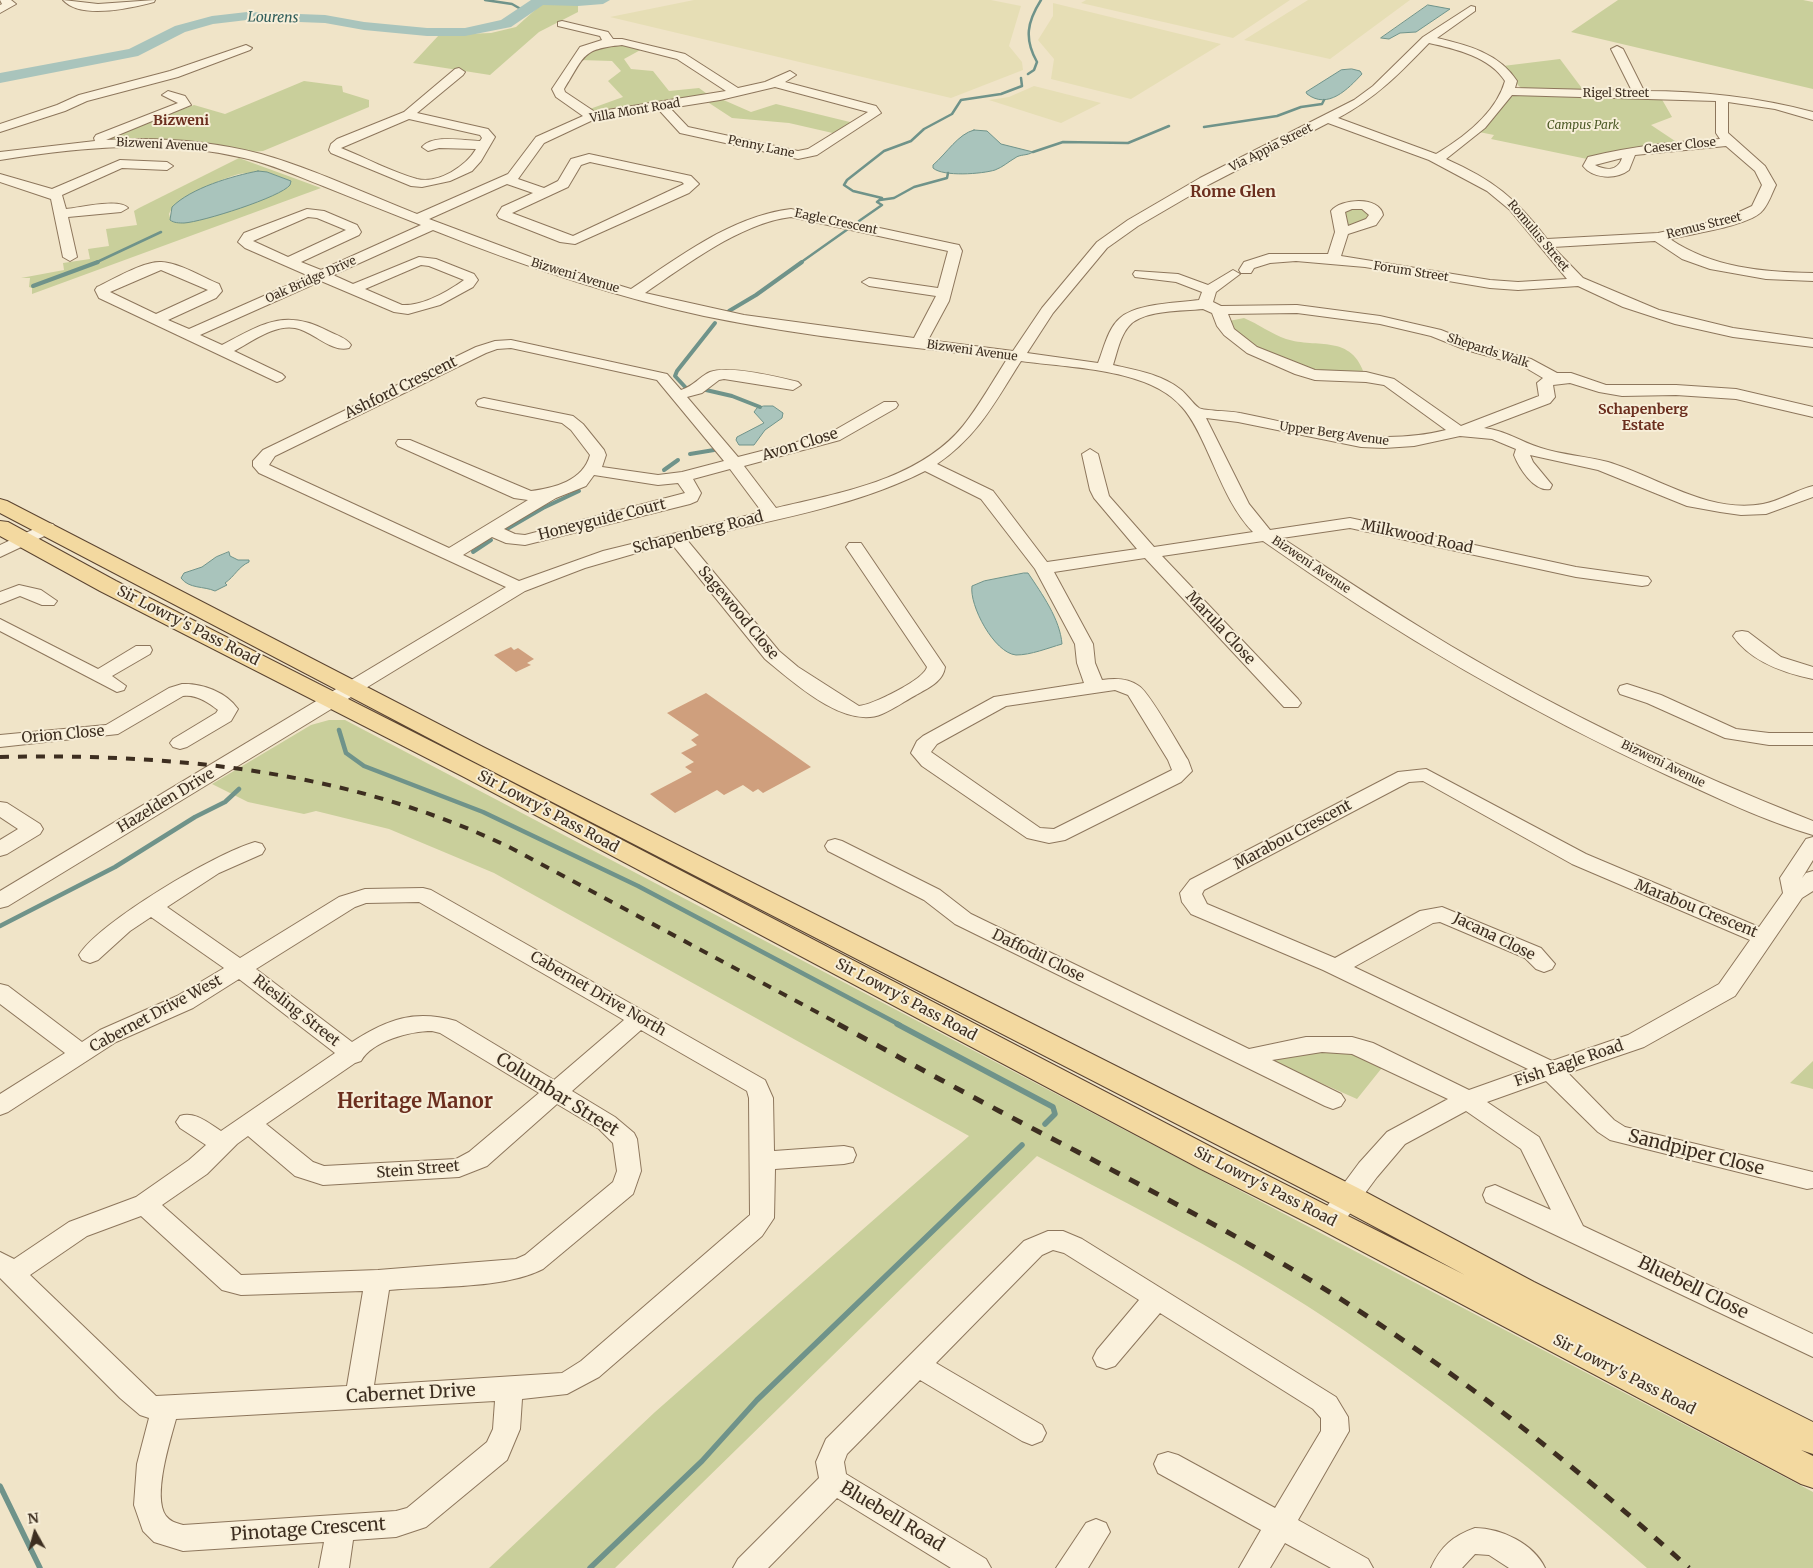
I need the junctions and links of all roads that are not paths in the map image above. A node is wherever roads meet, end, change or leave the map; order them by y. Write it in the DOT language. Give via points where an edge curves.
graph roads {
  1 [pos="4,0"];
  2 [pos="68,0"];
  3 [pos="150,0"];
  4 [pos="1472,9"];
  5 [pos="0,10"];
  6 [pos="562,24"];
  7 [pos="1427,40"];
  8 [pos="610,43"];
  9 [pos="246,48"];
  10 [pos="1617,49"];
  11 [pos="671,53"];
  12 [pos="657,60"];
  13 [pos="459,72"];
  14 [pos="790,75"];
  15 [pos="775,83"];
  16 [pos="1510,91"];
  17 [pos="735,92"];
  18 [pos="96,94"];
  19 [pos="1640,94"];
  20 [pos="168,95"];
  21 [pos="1722,97"];
  22 [pos="661,105"];
  23 [pos="111,107"];
  24 [pos="408,115"];
  25 [pos="592,116"];
  26 [pos="1813,116"];
  27 [pos="30,119"];
  28 [pos="1329,119"];
  29 [pos="48,127"];
  30 [pos="0,128"];
  31 [pos="1729,142"];
  32 [pos="82,145"];
  33 [pos="484,145"];
  34 [pos="428,147"];
  35 [pos="1630,152"];
  36 [pos="0,156"];
  37 [pos="1435,160"];
  38 [pos="167,166"];
  39 [pos="371,166"];
  40 [pos="0,178"];
  41 [pos="506,180"];
  42 [pos="327,183"];
  43 [pos="53,194"];
  44 [pos="545,194"];
  45 [pos="121,208"];
  46 [pos="61,214"];
  47 [pos="417,219"];
  48 [pos="433,225"];
  49 [pos="1342,232"];
  50 [pos="1658,237"];
  51 [pos="1545,243"];
  52 [pos="70,257"];
  53 [pos="1333,259"];
  54 [pos="289,262"];
  55 [pos="1140,274"];
  56 [pos="321,276"];
  57 [pos="1813,277"];
  58 [pos="869,282"];
  59 [pos="1581,282"];
  60 [pos="353,289"];
  61 [pos="944,293"];
  62 [pos="634,294"];
  63 [pos="1211,302"];
  64 [pos="155,320"];
  65 [pos="188,335"];
  66 [pos="1813,343"];
  67 [pos="918,344"];
  68 [pos="344,345"];
  69 [pos="222,351"];
  70 [pos="1017,357"];
  71 [pos="1104,368"];
  72 [pos="277,377"];
  73 [pos="1554,378"];
  74 [pos="793,385"];
  75 [pos="678,395"];
  76 [pos="484,403"];
  77 [pos="890,405"];
  78 [pos="1813,412"];
  79 [pos="1197,413"];
  80 [pos="1458,431"];
  81 [pos="404,443"];
  82 [pos="1525,448"];
  83 [pos="1090,454"];
  84 [pos="734,464"];
  85 [pos="926,465"];
  86 [pos="591,470"];
  87 [pos="683,477"];
  88 [pos="1544,486"];
  89 [pos="1813,491"];
  90 [pos="550,494"];
  91 [pos="0,505"];
  92 [pos="772,514"];
  93 [pos="0,527"];
  94 [pos="47,528"];
  95 [pos="491,530"];
  96 [pos="1266,535"];
  97 [pos="676,538"];
  98 [pos="25,540"];
  99 [pos="855,547"];
  100 [pos="0,552"];
  101 [pos="1148,552"];
  102 [pos="450,555"];
  103 [pos="1043,568"];
  104 [pos="1642,581"];
  105 [pos="519,587"];
  106 [pos="0,599"];
  107 [pos="48,601"];
  108 [pos="0,624"];
  109 [pos="1742,636"];
  110 [pos="143,650"];
  111 [pos="1813,672"];
  112 [pos="99,676"];
  113 [pos="118,686"];
  114 [pos="1095,686"];
  115 [pos="1627,690"];
  116 [pos="343,694"];
  117 [pos="1290,703"];
  118 [pos="1813,740"];
  119 [pos="0,741"];
  120 [pos="180,743"];
  121 [pos="0,808"];
  122 [pos="1813,828"];
  123 [pos="1813,844"];
  124 [pos="835,846"];
  125 [pos="0,849"];
  126 [pos="255,849"];
  127 [pos="1813,878"];
  128 [pos="1794,893"];
  129 [pos="365,896"];
  130 [pos="0,902"];
  131 [pos="152,907"];
  132 [pos="1764,937"];
  133 [pos="90,955"];
  134 [pos="1544,964"];
  135 [pos="1336,967"];
  136 [pos="240,968"];
  137 [pos="0,992"];
  138 [pos="641,1018"];
  139 [pos="81,1053"];
  140 [pos="352,1055"];
  141 [pos="1246,1058"];
  142 [pos="1550,1070"];
  143 [pos="554,1093"];
  144 [pos="1468,1099"];
  145 [pos="1333,1100"];
  146 [pos="0,1106"];
  147 [pos="188,1122"];
  148 [pos="250,1124"];
  149 [pos="223,1144"];
  150 [pos="844,1155"];
  151 [pos="762,1161"];
  152 [pos="1807,1180"];
  153 [pos="1495,1195"];
  154 [pos="145,1204"];
  155 [pos="1339,1208"];
  156 [pos="1573,1230"];
  157 [pos="6,1268"];
  158 [pos="378,1280"];
  159 [pos="1157,1298"];
  160 [pos="1813,1346"];
  161 [pos="1106,1358"];
  162 [pos="917,1366"];
  163 [pos="510,1389"];
  164 [pos="359,1396"];
  165 [pos="165,1408"];
  166 [pos="1032,1433"];
  167 [pos="1813,1439"];
  168 [pos="1168,1464"];
  169 [pos="1813,1473"];
  170 [pos="833,1481"];
  171 [pos="1280,1524"];
  172 [pos="341,1527"];
  173 [pos="1096,1532"];
  174 [pos="334,1568"];
  175 [pos="748,1568"];
  176 [pos="976,1568"];
  177 [pos="1071,1568"];
  178 [pos="1254,1568"];
  179 [pos="1358,1568"];
  180 [pos="1446,1568"];
  181 [pos="1530,1568"];
  1 -- 5 [label="street" via="10,4"];
  2 -- 3 [label="street" via="78,5 98,7"];
  4 -- 7 [label="street, Via Appia Street"];
  6 -- 8 [label="street" via="604,34"];
  7 -- 16 [label="street" via="1458,47 1491,61 1509,76"];
  7 -- 28 [label="street, Via Appia Street" via="1369,96"];
  8 -- 11 [label="street" via="626,42"];
  8 -- 25 [label="street" via="584,48 558,89 560,94"];
  9 -- 18 [label="street" via="174,74"];
  10 -- 19 [label="street"];
  11 -- 12 [label="street"];
  11 -- 17 [label="street" via="691,61"];
  13 -- 24 [label="street"];
  14 -- 15 [label="street, Villa Mont Road"];
  15 -- 17 [label="street, Villa Mont Road"];
  15 -- 22 [label="street, Penny Lane" via="872,108 875,113 812,152 798,155 684,130"];
  16 -- 19 [label="street, Rigel Street"];
  16 -- 37 [label="street" via="1470,134"];
  17 -- 22 [label="street, Villa Mont Road"];
  18 -- 23 [label="street"];
  18 -- 27 [label="street"];
  19 -- 21 [label="street, Rigel Street"];
  20 -- 32 [label="street" via="181,99 185,105"];
  21 -- 26 [label="street, Rigel Street" via="1768,104"];
  21 -- 31 [label="street" via="1722,132"];
  22 -- 25 [label="street, Villa Mont Road"];
  24 -- 33 [label="street" via="486,133 489,137"];
  24 -- 39 [label="street" via="335,147 339,154"];
  25 -- 41 [label="street, Villa Mont Road" via="540,140 518,173"];
  27 -- 29 [label="street"];
  27 -- 30 [label="street"];
  28 -- 37 [label="street, Romulus Street"];
  28 -- 70 [label="street, Via Appia Street" via="1205,182 1108,240 1066,285"];
  31 -- 35 [label="street, Caeser Close"];
  31 -- 50 [label="street, Remus Street" via="1760,169 1769,185 1758,208 1728,222"];
  32 -- 36 [label="street, Bizweni Avenue"];
  32 -- 42 [label="street, Bizweni Avenue" via="160,143 208,147 255,156"];
  33 -- 34 [label="street" via="438,144"];
  33 -- 39 [label="street" via="473,164 430,184 416,183"];
  37 -- 51 [label="street, Romulus Street" via="1494,189 1517,209"];
  38 -- 43 [label="street" via="120,164"];
  39 -- 42 [label="street"];
  40 -- 43 [label="street"];
  41 -- 44 [label="street"];
  41 -- 47 [label="street, Villa Mont Road"];
  42 -- 47 [label="street, Bizweni Avenue"];
  43 -- 46 [label="street"];
  44 -- 44 [label="street" via="507,210 504,215 575,240 692,184 686,179 589,158 576,162 563,184"];
  45 -- 46 [label="street"];
  46 -- 52 [label="street"];
  47 -- 48 [label="street, Bizweni Avenue"];
  48 -- 56 [label="street, Oak Bridge Drive"];
  48 -- 62 [label="street, Bizweni Avenue" via="543,267"];
  49 -- 53 [label="street"];
  50 -- 51 [label="street, Remus Street"];
  50 -- 57 [label="street" via="1702,262 1764,274"];
  51 -- 59 [label="street, Romulus Street" via="1571,275"];
  53 -- 59 [label="street, Forum Street" via="1490,284 1518,286"];
  53 -- 63 [label="street, Forum Street" via="1273,257 1254,261"];
  54 -- 54 [label="street" via="350,236 354,229 319,214 307,214 245,239 248,244"];
  54 -- 56 [label="street"];
  55 -- 63 [label="street" via="1178,278"];
  56 -- 60 [label="street"];
  56 -- 65 [label="street, Oak Bridge Drive"];
  58 -- 61 [label="street"];
  59 -- 66 [label="street, Romulus Street" via="1641,310 1671,318"];
  60 -- 60 [label="street" via="410,310 466,286 471,280 431,262 419,261"];
  61 -- 62 [label="street, Eagle Crescent" via="955,251 952,247 787,212 771,215 703,249"];
  61 -- 67 [label="street, Eagle Crescent"];
  62 -- 67 [label="street, Bizweni Avenue" via="744,319"];
  63 -- 71 [label="street, Shepards Walk" via="1146,312 1128,319 1122,325"];
  63 -- 73 [label="street, Shepards Walk" via="1315,310 1404,324 1521,360"];
  63 -- 80 [label="street" via="1229,332 1252,350 1308,373 1389,382"];
  64 -- 64 [label="street" via="211,295 214,287 161,266 102,290 104,295"];
  64 -- 65 [label="street"];
  65 -- 69 [label="street"];
  67 -- 70 [label="street, Bizweni Avenue"];
  68 -- 69 [label="street" via="290,323"];
  69 -- 72 [label="street"];
  70 -- 71 [label="street, Bizweni Avenue"];
  70 -- 85 [label="street, Schapenberg Road" via="968,430 956,444"];
  71 -- 79 [label="street, Bizweni Avenue" via="1138,374 1173,390"];
  73 -- 78 [label="street, Shepards Walk" via="1571,378 1590,386 1622,391 1736,394"];
  73 -- 80 [label="street" via="1544,383 1547,397 1544,400"];
  74 -- 75 [label="street" via="724,374 714,376 697,390"];
  75 -- 84 [label="street, Ashford Crescent"];
  75 -- 102 [label="street, Ashford Crescent" via="666,380 654,375 512,344 495,345 265,455 260,461 265,470"];
  76 -- 86 [label="street" via="573,422 598,455"];
  77 -- 84 [label="street, Avon Close" via="834,437"];
  79 -- 80 [label="street, Upper Berg Avenue" via="1230,414 1278,427 1372,442 1418,440"];
  79 -- 96 [label="street, Bizweni Avenue" via="1241,506"];
  80 -- 82 [label="street, Upper Berg Avenue" via="1495,434"];
  81 -- 90 [label="street" via="520,494"];
  82 -- 88 [label="street" via="1522,455 1525,463"];
  82 -- 89 [label="street, Upper Berg Avenue" via="1603,466 1693,502 1720,507 1766,509"];
  83 -- 101 [label="street, Marula Close" via="1102,498"];
  84 -- 87 [label="street, Avon Close"];
  84 -- 92 [label="street, Ashford Crescent"];
  85 -- 92 [label="street, Schapenberg Road" via="865,490"];
  85 -- 103 [label="street" via="987,495"];
  86 -- 87 [label="street, Avon Close" via="658,480"];
  86 -- 90 [label="street" via="580,482"];
  87 -- 95 [label="street, Honeyguide Court" via="693,493 684,500 525,540"];
  90 -- 95 [label="street"];
  91 -- 94 [label="main road, Sir Lowry's Pass Road"];
  92 -- 97 [label="street, Schapenberg Road"];
  93 -- 98 [label="main road, Sir Lowry's Pass Road"];
  94 -- 98 [label="street"];
  94 -- 116 [label="main road, Sir Lowry's Pass Road"];
  95 -- 102 [label="street"];
  96 -- 101 [label="street, Milkwood Road"];
  96 -- 104 [label="street, Milkwood Road" via="1346,523 1364,524 1576,572"];
  96 -- 122 [label="street, Bizweni Avenue" via="1342,586 1494,678 1681,774"];
  97 -- 99 [label="street, Sagewood Close" via="781,664 846,709 866,712 928,680 935,674 936,667"];
  97 -- 105 [label="street, Schapenberg Road" via="571,566"];
  98 -- 100 [label="street"];
  98 -- 116 [label="main road, Sir Lowry's Pass Road" via="108,586"];
  101 -- 103 [label="street, Milkwood Road"];
  101 -- 117 [label="street, Marula Close"];
  102 -- 105 [label="street, Ashford Crescent"];
  103 -- 114 [label="street" via="1084,644 1086,663"];
  105 -- 116 [label="street, Schapenberg Road"];
  106 -- 107 [label="street" via="26,589"];
  108 -- 112 [label="street"];
  109 -- 111 [label="street" via="1771,659"];
  110 -- 112 [label="street"];
  112 -- 113 [label="street"];
  114 -- 114 [label="street" via="1001,701 930,740 921,753 929,762 1034,833 1058,835 1174,778 1182,771 1132,688 1114,684"];
  115 -- 118 [label="street" via="1732,734"];
  116 -- 130 [label="street, Hazelden Drive"];
  116 -- 155 [label="main road, Sir Lowry's Pass Road"];
  119 -- 120 [label="street, Orion Close" via="110,730 176,692 187,689 227,707 228,712 224,716"];
  121 -- 125 [label="street" via="33,829"];
  123 -- 128 [label="street, Fish Eagle Road" via="1791,878"];
  124 -- 141 [label="street, Daffodil Close" via="932,895 963,919"];
  126 -- 131 [label="street" via="212,868"];
  127 -- 128 [label="street, Fish Eagle Road"];
  128 -- 132 [label="street, Fish Eagle Road"];
  129 -- 136 [label="street, Cabernet Drive West" via="347,902"];
  129 -- 138 [label="street, Cabernet Drive North" via="423,894"];
  131 -- 133 [label="street" via="112,933"];
  131 -- 136 [label="street, Riesling Street"];
  132 -- 135 [label="street, Marabou Crescent" via="1580,860 1434,777 1418,774 1405,776 1192,888 1191,897 1199,909"];
  132 -- 142 [label="street, Fish Eagle Road" via="1731,986 1720,994 1636,1041"];
  134 -- 135 [label="street, Jacana Close" via="1533,953 1442,914 1428,916"];
  135 -- 142 [label="street, Marabou Crescent"];
  136 -- 139 [label="street, Cabernet Drive West" via="185,1002 129,1025"];
  136 -- 140 [label="street, Riesling Street"];
  137 -- 139 [label="street"];
  138 -- 143 [label="street, Stein Street"];
  138 -- 151 [label="street, Cabernet Drive North" via="757,1086 761,1098"];
  139 -- 146 [label="street, Cabernet Drive West"];
  140 -- 143 [label="street, Columbar Street" via="396,1027 439,1024"];
  140 -- 148 [label="street, Columbar Street"];
  141 -- 144 [label="street" via="1272,1051 1350,1044"];
  141 -- 145 [label="street, Daffodil Close"];
  142 -- 144 [label="street, Fish Eagle Road"];
  142 -- 152 [label="street, Sandpiper Close" via="1618,1134"];
  143 -- 148 [label="street, Stein Street" via="478,1159 458,1168 439,1171 323,1176 304,1169"];
  143 -- 158 [label="street, Columbar Street" via="607,1124 625,1139 629,1171 624,1187 617,1195 534,1262 522,1268"];
  144 -- 155 [label="street, Fish Eagle Road" via="1392,1140"];
  144 -- 156 [label="street" via="1530,1143"];
  147 -- 149 [label="street"];
  148 -- 149 [label="street, Columbar Street"];
  149 -- 154 [label="street, Columbar Street" via="198,1167"];
  150 -- 151 [label="street"];
  151 -- 163 [label="street, Cabernet Drive" via="762,1218 753,1229 590,1369 567,1382"];
  153 -- 156 [label="street, Bluebell Close"];
  154 -- 157 [label="street, Columbar Street" via="78,1229"];
  154 -- 158 [label="street, Columbar Street" via="231,1283 251,1286"];
  155 -- 167 [label="main road, Sir Lowry's Pass Road" via="1523,1291"];
  155 -- 169 [label="main road, Sir Lowry's Pass Road"];
  156 -- 160 [label="street, Bluebell Close"];
  157 -- 165 [label="street, Cabernet Drive" via="144,1403 150,1407"];
  158 -- 164 [label="street"];
  159 -- 161 [label="street"];
  159 -- 162 [label="street" via="1067,1242 1045,1241 1033,1248"];
  159 -- 171 [label="street" via="1323,1401 1333,1413 1336,1420 1333,1436"];
  162 -- 166 [label="street"];
  162 -- 170 [label="street" via="836,1447 830,1462"];
  163 -- 164 [label="street, Cabernet Drive"];
  163 -- 172 [label="street, Pinotage Crescent" via="508,1425 502,1444 426,1511 396,1524"];
  164 -- 165 [label="street, Cabernet Drive"];
  165 -- 172 [label="street, Pinotage Crescent" via="146,1497 153,1523 162,1533 183,1538"];
  168 -- 171 [label="street"];
  170 -- 175 [label="street"];
  170 -- 176 [label="street, Bluebell Road"];
  171 -- 178 [label="street"];
  171 -- 179 [label="street"];
  172 -- 174 [label="street"];
  173 -- 177 [label="street"];
  180 -- 181 [label="street" via="1460,1546 1477,1541 1504,1547"];
}
